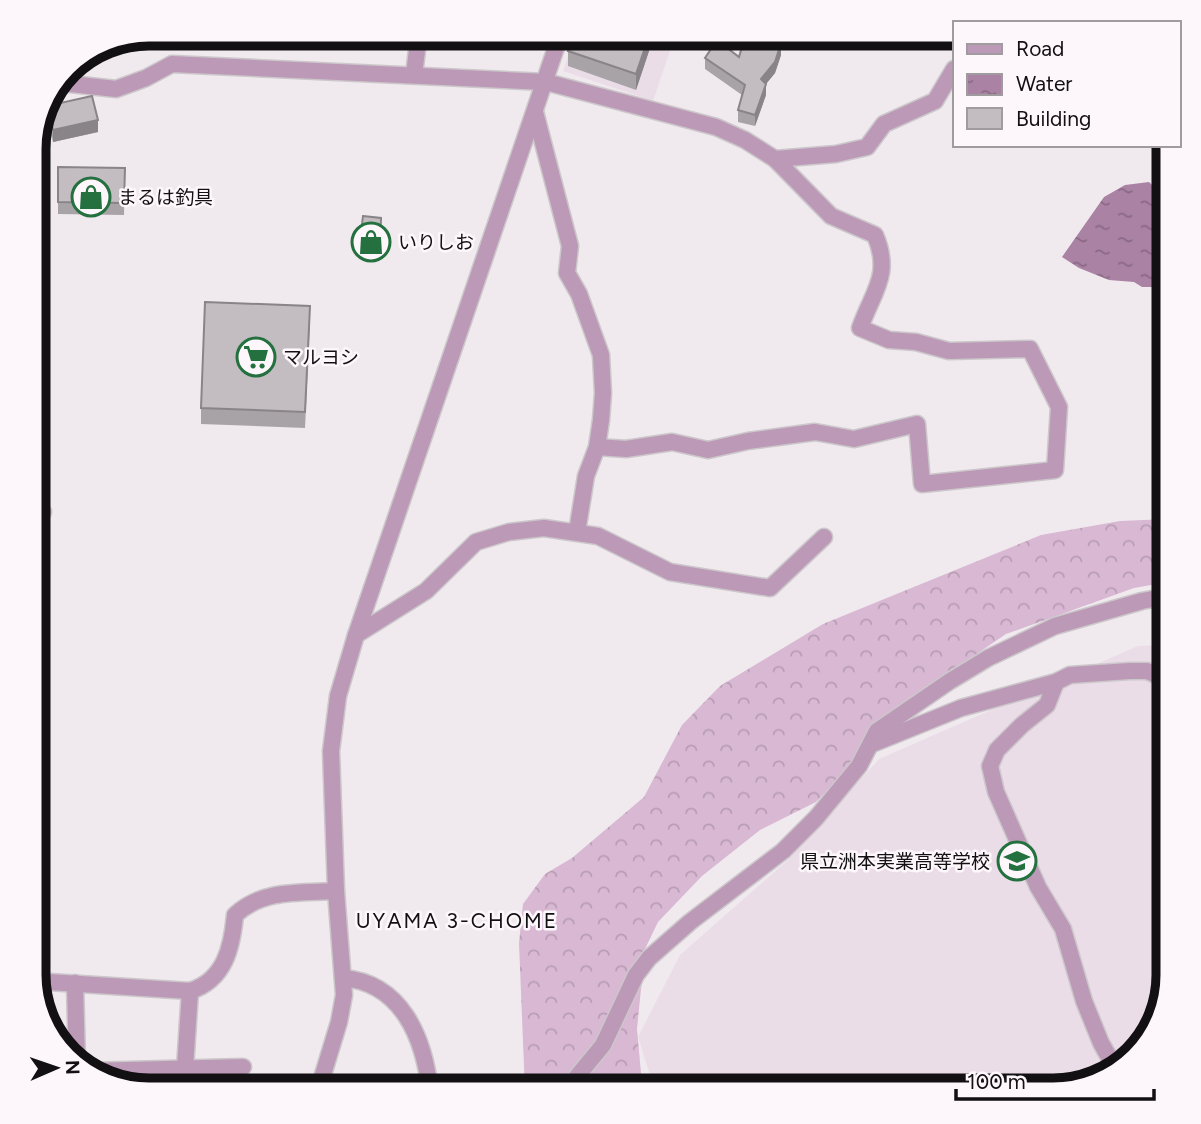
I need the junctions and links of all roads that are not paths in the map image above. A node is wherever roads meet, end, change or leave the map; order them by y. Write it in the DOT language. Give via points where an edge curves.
graph roads {
  1 [pos="417,46"];
  2 [pos="557,46"];
  3 [pos="953,71"];
  4 [pos="414,75"];
  5 [pos="545,82"];
  6 [pos="69,84"];
  7 [pos="535,112"];
  8 [pos="775,159"];
  9 [pos="597,447"];
  10 [pos="577,532"];
  11 [pos="824,537"];
  12 [pos="1156,598"];
  13 [pos="356,635"];
  14 [pos="1156,675"];
  15 [pos="1056,682"];
  16 [pos="872,744"];
  17 [pos="336,891"];
  18 [pos="344,978"];
  19 [pos="46,982"];
  20 [pos="75,983"];
  21 [pos="190,990"];
  22 [pos="76,1033"];
  23 [pos="1111,1060"];
  24 [pos="243,1067"];
  25 [pos="186,1068"];
  26 [pos="108,1070"];
  27 [pos="322,1078"];
  28 [pos="428,1078"];
  29 [pos="576,1078"];
  1 -- 4 [label="street"];
  2 -- 5 [label="street"];
  3 -- 8 [label="street" via="935,101 884,124 867,146 836,154"];
  4 -- 5 [label="street"];
  4 -- 6 [label="street" via="172,64 116,89"];
  5 -- 7 [label="street"];
  5 -- 8 [label="street" via="716,127"];
  7 -- 9 [label="street" via="570,246 567,273 600,355 603,393"];
  7 -- 13 [label="street"];
  8 -- 9 [label="street" via="831,216 875,235 883,253 882,275 860,328 889,340 949,351 1030,349 1059,407 1055,470 922,484 917,424 854,439 815,432 708,450 672,442 626,449"];
  9 -- 10 [label="street" via="586,476"];
  10 -- 11 [label="street" via="598,536 670,572 769,588"];
  10 -- 13 [label="street" via="544,528 476,542 426,591"];
  12 -- 16 [label="street" via="1055,626 988,658 877,732"];
  13 -- 17 [label="street" via="338,696 331,751"];
  14 -- 15 [label="street" via="1130,671 1070,675"];
  15 -- 16 [label="street" via="961,708"];
  15 -- 23 [label="street" via="1047,705 997,750 990,766 1022,852 1063,929 1084,1001"];
  16 -- 29 [label="street" via="816,818 783,851 649,958 636,975 603,1045"];
  17 -- 18 [label="street"];
  17 -- 21 [label="street" via="267,895 247,904 235,915 224,964 203,987"];
  18 -- 27 [label="street" via="339,1022"];
  18 -- 28 [label="street" via="372,984 403,1008 424,1056"];
  19 -- 20 [label="street"];
  20 -- 21 [label="street"];
  20 -- 22 [label="street"];
  21 -- 25 [label="street"];
  24 -- 25 [label="street"];
  25 -- 26 [label="street"];
}
